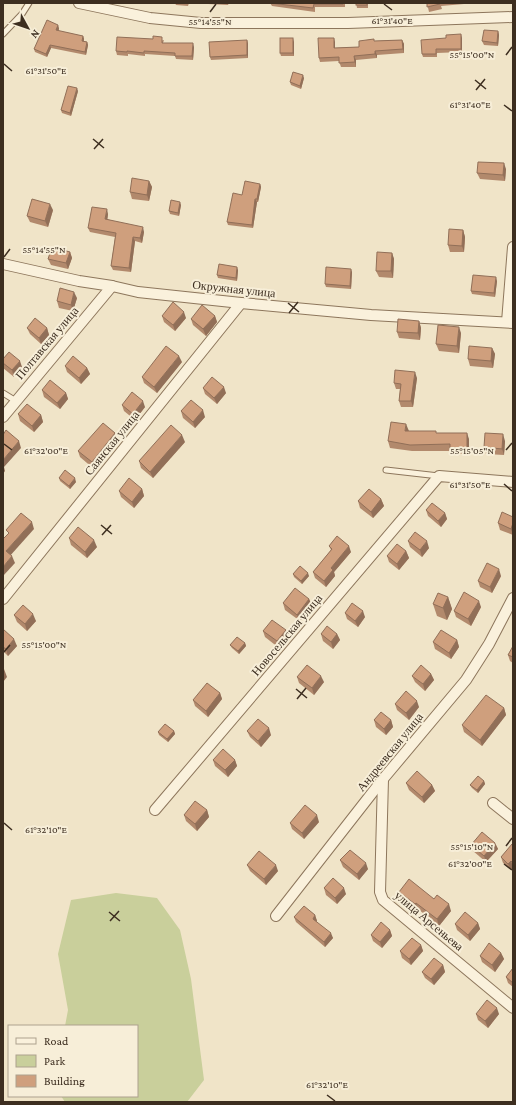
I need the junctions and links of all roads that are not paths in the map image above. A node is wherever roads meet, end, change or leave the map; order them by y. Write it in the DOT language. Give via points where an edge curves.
graph roads {
  1 [pos="29,3"];
  2 [pos="79,3"];
  3 [pos="513,17"];
  4 [pos="3,34"];
  5 [pos="513,247"];
  6 [pos="3,264"];
  7 [pos="112,286"];
  8 [pos="241,303"];
  9 [pos="510,323"];
  10 [pos="3,393"];
  11 [pos="16,401"];
  12 [pos="3,417"];
  13 [pos="386,470"];
  14 [pos="439,476"];
  15 [pos="513,482"];
  16 [pos="513,598"];
  17 [pos="3,599"];
  18 [pos="383,780"];
  19 [pos="493,803"];
  20 [pos="155,810"];
  21 [pos="513,819"];
  22 [pos="276,916"];
  23 [pos="513,1008"];
  1 -- 4 [label="lane"];
  2 -- 3 [label="street" via="150,18 201,23 348,23"];
  5 -- 9 [label="street"];
  6 -- 7 [label="street, Окружная улица"];
  7 -- 8 [label="street, Окружная улица" via="138,292"];
  7 -- 11 [label="street, Полтавская улица"];
  8 -- 9 [label="street, Окружная улица" via="386,316"];
  8 -- 17 [label="street, Саянская улица"];
  10 -- 11 [label="lane"];
  11 -- 12 [label="street, Полтавская улица"];
  13 -- 14 [label="lane"];
  14 -- 15 [label="street"];
  14 -- 20 [label="street, Новосельская улица"];
  16 -- 18 [label="street, Андреевская улица" via="489,644 466,680"];
  18 -- 22 [label="street, Андреевская улица"];
  18 -- 23 [label="street, улица Арсеньева" via="380,892 383,900"];
  19 -- 21 [label="street"];
}
